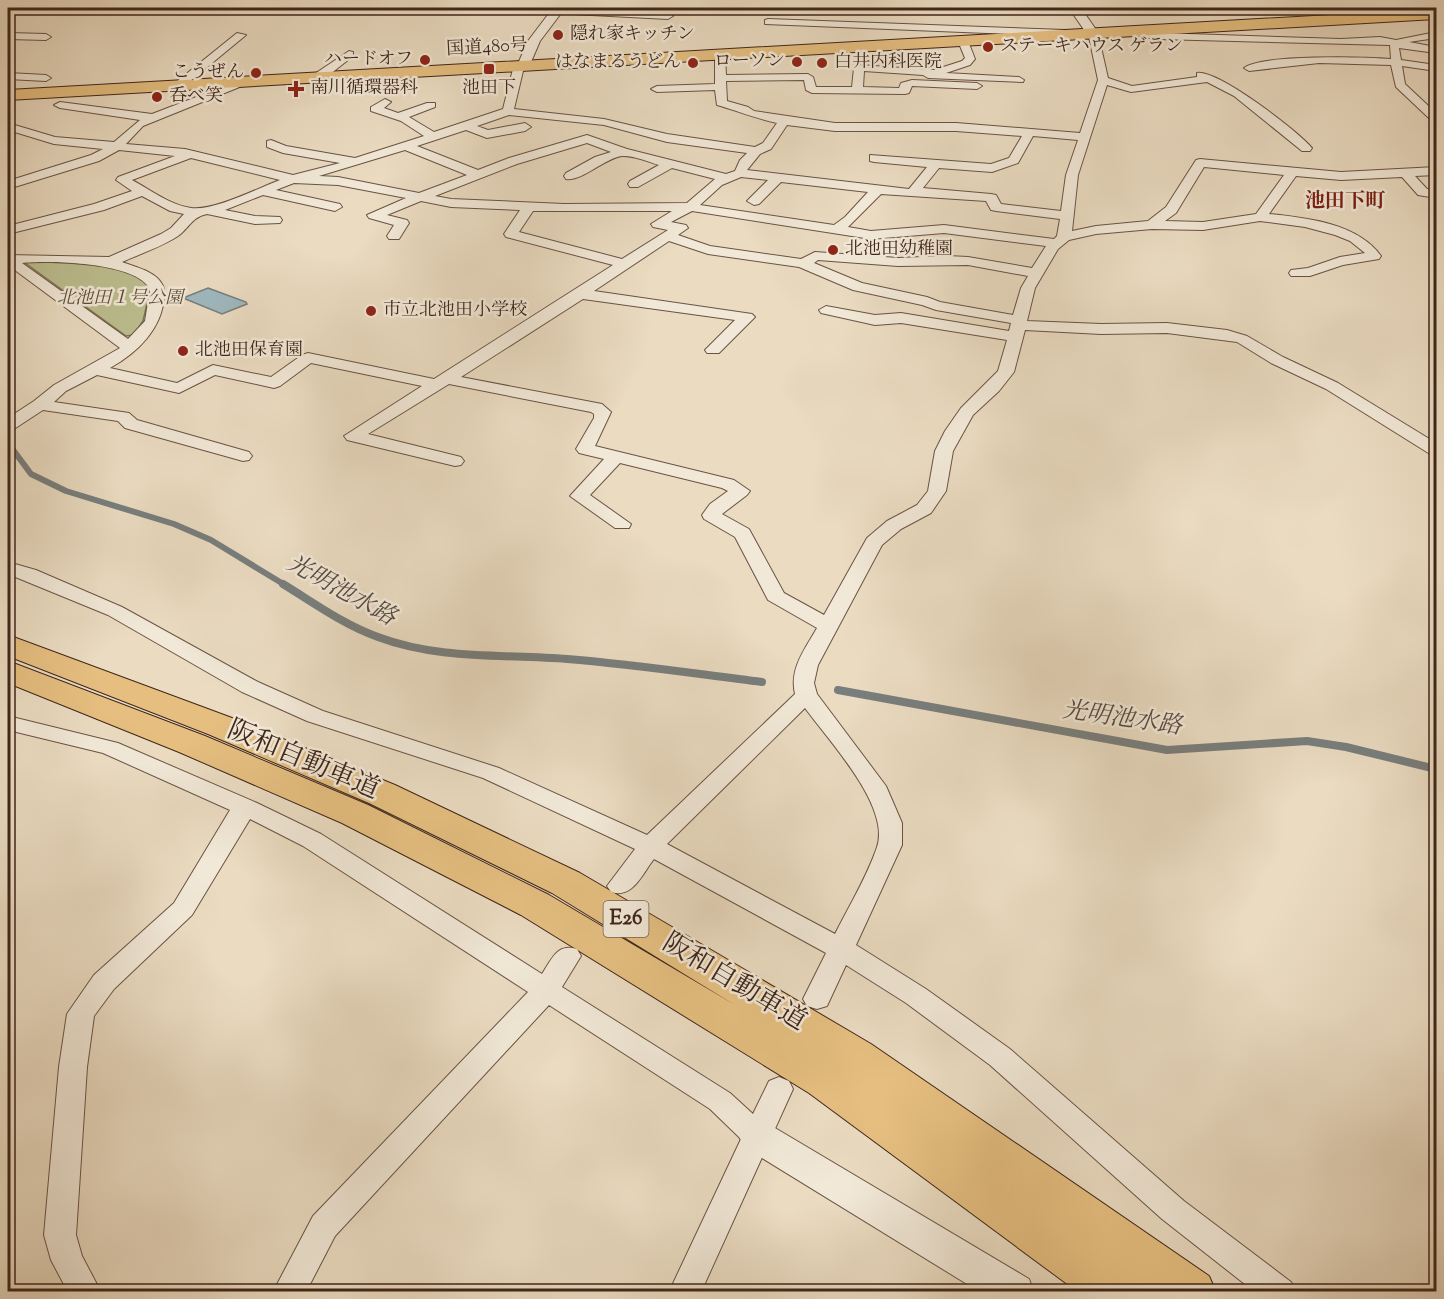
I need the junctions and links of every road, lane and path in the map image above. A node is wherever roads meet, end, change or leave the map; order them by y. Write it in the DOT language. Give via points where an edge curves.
graph roads {
  1 [pos="1075,8"];
  2 [pos="558,9"];
  3 [pos="1437,14"];
  4 [pos="668,16"];
  5 [pos="768,22"];
  6 [pos="58,30"];
  7 [pos="1125,32"];
  8 [pos="1093,34"];
  9 [pos="242,35"];
  10 [pos="1437,35"];
  11 [pos="8,36"];
  12 [pos="46,37"];
  13 [pos="963,41"];
  14 [pos="36,43"];
  15 [pos="1395,44"];
  16 [pos="1437,50"];
  17 [pos="720,55"];
  18 [pos="339,58"];
  19 [pos="1396,61"];
  20 [pos="523,66"];
  21 [pos="1249,68"];
  22 [pos="1437,68"];
  23 [pos="912,74"];
  24 [pos="931,74"];
  25 [pos="8,76"];
  26 [pos="320,77"];
  27 [pos="718,78"];
  28 [pos="1019,80"];
  29 [pos="1102,80"];
  30 [pos="243,82"];
  31 [pos="179,85"];
  32 [pos="977,86"];
  33 [pos="657,88"];
  34 [pos="858,90"];
  35 [pos="14,91"];
  36 [pos="385,102"];
  37 [pos="60,105"];
  38 [pos="432,105"];
  39 [pos="508,111"];
  40 [pos="1435,116"];
  41 [pos="398,117"];
  42 [pos="153,118"];
  43 [pos="784,121"];
  44 [pos="8,126"];
  45 [pos="466,126"];
  46 [pos="525,127"];
  47 [pos="909,127"];
  48 [pos="499,131"];
  49 [pos="1030,131"];
  50 [pos="432,136"];
  51 [pos="1086,136"];
  52 [pos="674,139"];
  53 [pos="271,144"];
  54 [pos="405,145"];
  55 [pos="117,146"];
  56 [pos="1306,148"];
  57 [pos="548,149"];
  58 [pos="756,151"];
  59 [pos="623,152"];
  60 [pos="191,154"];
  61 [pos="642,156"];
  62 [pos="352,161"];
  63 [pos="670,164"];
  64 [pos="936,164"];
  65 [pos="1437,171"];
  66 [pos="740,173"];
  67 [pos="1292,173"];
  68 [pos="477,174"];
  69 [pos="1406,174"];
  70 [pos="570,176"];
  71 [pos="726,178"];
  72 [pos="778,178"];
  73 [pos="293,179"];
  74 [pos="634,184"];
  75 [pos="8,185"];
  76 [pos="876,190"];
  77 [pos="141,191"];
  78 [pos="262,191"];
  79 [pos="915,191"];
  80 [pos="1437,194"];
  81 [pos="418,196"];
  82 [pos="754,201"];
  83 [pos="335,207"];
  84 [pos="529,207"];
  85 [pos="690,207"];
  86 [pos="202,211"];
  87 [pos="1067,216"];
  88 [pos="1260,217"];
  89 [pos="275,220"];
  90 [pos="1152,225"];
  91 [pos="837,229"];
  92 [pos="8,230"];
  93 [pos="394,236"];
  94 [pos="667,236"];
  95 [pos="1060,240"];
  96 [pos="8,259"];
  97 [pos="110,262"];
  98 [pos="624,264"];
  99 [pos="803,264"];
  100 [pos="1035,273"];
  101 [pos="1296,273"];
  102 [pos="581,294"];
  103 [pos="826,310"];
  104 [pos="1017,327"];
  105 [pos="129,347"];
  106 [pos="713,350"];
  107 [pos="94,369"];
  108 [pos="444,382"];
  109 [pos="40,405"];
  110 [pos="8,424"];
  111 [pos="1437,450"];
  112 [pos="243,456"];
  113 [pos="617,456"];
  114 [pos="455,461"];
  115 [pos="622,524"];
  116 [pos="8,568"];
  117 [pos="828,626"];
  118 [pos="8,645"];
  119 [pos="8,671"];
  120 [pos="806,695"];
  121 [pos="8,723"];
  122 [pos="249,809"];
  123 [pos="650,846"];
  124 [pos="620,886"];
  125 [pos="841,949"];
  126 [pos="568,956"];
  127 [pos="547,989"];
  128 [pos="817,999"];
  129 [pos="779,1089"];
  130 [pos="758,1137"];
  131 [pos="85,1292"];
  132 [pos="289,1292"];
  133 [pos="685,1292"];
  134 [pos="1015,1292"];
  135 [pos="1119,1292"];
  136 [pos="1191,1292"];
  137 [pos="1280,1292"];
  1 -- 8 [label="street"];
  2 -- 4 [label="street"];
  2 -- 20 [label="street" via="534,42"];
  3 -- 7 [label="highway, 国道480号"];
  5 -- 8 [label="street"];
  6 -- 12 [label="street"];
  7 -- 8 [label="highway, 国道480号"];
  7 -- 15 [label="street" via="1341,42 1380,40"];
  8 -- 13 [label="highway, 国道480号"];
  8 -- 29 [label="street"];
  9 -- 31 [label="street"];
  10 -- 15 [label="street"];
  11 -- 12 [label="street"];
  12 -- 14 [label="street"];
  13 -- 17 [label="highway, 国道480号"];
  13 -- 24 [label="street" via="970,59 967,66"];
  15 -- 16 [label="street"];
  15 -- 19 [label="street"];
  17 -- 20 [label="highway, 国道480号"];
  17 -- 27 [label="street"];
  18 -- 26 [label="street"];
  19 -- 21 [label="street" via="1301,60"];
  19 -- 22 [label="street"];
  19 -- 40 [label="street" via="1400,85 1419,97"];
  20 -- 26 [label="highway, 国道480号"];
  20 -- 39 [label="street" via="518,69"];
  23 -- 24 [label="street"];
  24 -- 28 [label="street"];
  24 -- 34 [label="street" via="859,68"];
  25 -- 35 [label="street" via="41,78"];
  26 -- 30 [label="highway, 国道480号"];
  27 -- 33 [label="street"];
  27 -- 34 [label="street" via="808,77 812,90"];
  27 -- 43 [label="street" via="720,103"];
  29 -- 51 [label="street"];
  29 -- 56 [label="street" via="1131,89 1205,77 1238,94"];
  30 -- 31 [label="highway, 国道480号"];
  30 -- 42 [label="street"];
  31 -- 35 [label="highway, 国道480号"];
  32 -- 34 [label="street" via="912,83 905,85 904,93"];
  36 -- 41 [label="street" via="375,109"];
  37 -- 42 [label="street"];
  38 -- 41 [label="street"];
  39 -- 45 [label="street"];
  39 -- 52 [label="street" via="604,122"];
  41 -- 50 [label="street"];
  42 -- 55 [label="street" via="140,124"];
  43 -- 47 [label="street" via="835,127"];
  43 -- 58 [label="street" via="767,146"];
  44 -- 55 [label="street" via="54,140"];
  45 -- 48 [label="street" via="487,135"];
  45 -- 50 [label="street"];
  46 -- 48 [label="street"];
  47 -- 49 [label="street"];
  47 -- 64 [label="street" via="874,158"];
  48 -- 57 [label="street"];
  49 -- 51 [label="street"];
  49 -- 64 [label="street" via="1014,160 992,168"];
  50 -- 54 [label="street"];
  51 -- 87 [label="street" via="1071,175"];
  52 -- 58 [label="street"];
  52 -- 61 [label="street"];
  53 -- 62 [label="street"];
  54 -- 62 [label="street"];
  54 -- 68 [label="street"];
  55 -- 60 [label="street"];
  55 -- 75 [label="street" via="70,167"];
  57 -- 59 [label="street" via="587,139"];
  57 -- 68 [label="street"];
  58 -- 66 [label="street"];
  59 -- 61 [label="street"];
  59 -- 70 [label="street"];
  60 -- 73 [label="street"];
  60 -- 77 [label="street" via="122,180"];
  61 -- 63 [label="street"];
  62 -- 73 [label="street"];
  63 -- 71 [label="street"];
  63 -- 74 [label="street"];
  64 -- 79 [label="street"];
  65 -- 69 [label="street"];
  66 -- 71 [label="street"];
  66 -- 72 [label="street"];
  67 -- 69 [label="street"];
  67 -- 88 [label="street"];
  67 -- 90 [label="street" via="1200,163 1170,210"];
  68 -- 81 [label="street"];
  69 -- 80 [label="street" via="1422,192"];
  71 -- 85 [label="street"];
  72 -- 76 [label="street"];
  72 -- 82 [label="street"];
  73 -- 78 [label="street"];
  73 -- 81 [label="street" via="338,181"];
  76 -- 79 [label="street"];
  76 -- 91 [label="street"];
  77 -- 86 [label="street" via="176,208"];
  77 -- 92 [label="street" via="99,207"];
  78 -- 83 [label="street"];
  78 -- 86 [label="street"];
  79 -- 87 [label="street" via="991,198 996,207"];
  81 -- 84 [label="street" via="451,203"];
  81 -- 93 [label="street" via="374,215 402,223"];
  84 -- 85 [label="street"];
  84 -- 98 [label="street" via="511,234"];
  85 -- 91 [label="street"];
  85 -- 94 [label="street" via="658,224 681,228"];
  86 -- 89 [label="street"];
  86 -- 97 [label="street" via="166,237"];
  87 -- 95 [label="street"];
  88 -- 90 [label="street" via="1203,226"];
  88 -- 101 [label="street" via="1333,228 1371,249 1374,256"];
  90 -- 95 [label="street" via="1096,230"];
  91 -- 95 [label="street" via="871,234 967,230"];
  94 -- 98 [label="street"];
  94 -- 99 [label="street" via="708,250"];
  95 -- 100 [label="street"];
  96 -- 97 [label="street"];
  96 -- 105 [label="street"];
  97 -- 105 [label="street" via="145,276 156,285 152,322"];
  98 -- 102 [label="street"];
  99 -- 100 [label="street" via="815,256 948,260"];
  99 -- 104 [label="street" via="858,287 927,301"];
  100 -- 104 [label="street"];
  102 -- 106 [label="street" via="747,317"];
  102 -- 108 [label="street"];
  103 -- 104 [label="street" via="875,320 900,318"];
  104 -- 111 [label="street" via="1155,328 1242,339 1332,386"];
  104 -- 117 [label="street" via="1006,372 967,412 944,451 937,491 924,509 873,542"];
  105 -- 107 [label="street" via="122,355"];
  107 -- 108 [label="street" via="179,388 213,370 274,382 308,358"];
  107 -- 109 [label="street" via="60,388"];
  108 -- 113 [label="street" via="596,408 603,412 602,417 585,449"];
  108 -- 114 [label="street" via="353,436"];
  109 -- 110 [label="street"];
  109 -- 112 [label="street" via="123,417 131,424"];
  113 -- 115 [label="street" via="579,496"];
  113 -- 117 [label="street" via="728,484 741,492 711,515 742,533 775,596"];
  116 -- 123 [label="street" via="115,611 250,687 304,711 491,773"];
  117 -- 120 [label="street" via="807,665 803,683"];
  118 -- 136 [label="highway, 阪和自動車道 / E26" via="372,789 566,883 855,1056"];
  119 -- 135 [label="highway, 阪和自動車道 / E26" via="355,814 535,905 825,1080"];
  120 -- 123 [label="street"];
  120 -- 125 [label="street" via="878,791 890,823 890,844"];
  121 -- 122 [label="street" via="110,748"];
  122 -- 127 [label="street" via="312,840"];
  122 -- 131 [label="street" via="238,816 183,909 104,982 81,1014 60,1235 67,1260"];
  123 -- 124 [label="street"];
  123 -- 125 [label="street"];
  125 -- 128 [label="street"];
  125 -- 137 [label="street" via="916,996 1000,1057 1173,1210"];
  126 -- 127 [label="street"];
  127 -- 130 [label="street" via="720,1101"];
  127 -- 132 [label="street" via="324,1226"];
  129 -- 130 [label="street"];
  130 -- 133 [label="street"];
  130 -- 134 [label="street"];
}
